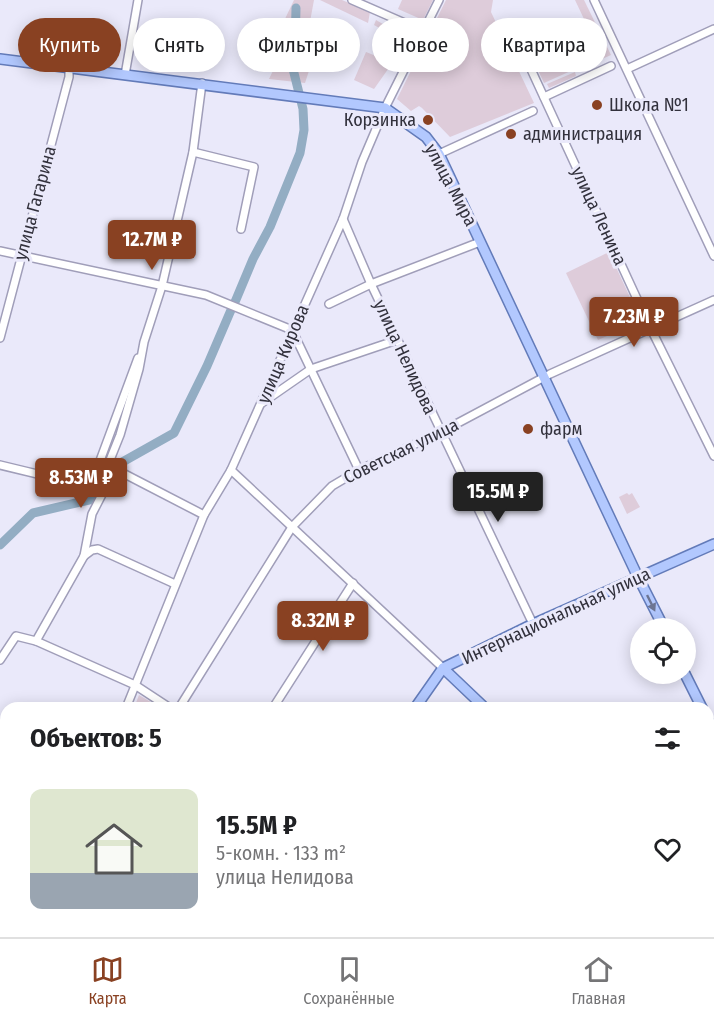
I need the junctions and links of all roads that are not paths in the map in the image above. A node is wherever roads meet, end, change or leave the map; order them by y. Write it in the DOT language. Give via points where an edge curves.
graph roads {
  1 [pos="138,0"];
  2 [pos="352,0"];
  3 [pos="439,0"];
  4 [pos="594,0"];
  5 [pos="393,18"];
  6 [pos="430,18"];
  7 [pos="714,29"];
  8 [pos="0,59"];
  9 [pos="18,61"];
  10 [pos="611,66"];
  11 [pos="627,69"];
  12 [pos="68,72"];
  13 [pos="101,72"];
  14 [pos="403,72"];
  15 [pos="532,72"];
  16 [pos="125,75"];
  17 [pos="202,83"];
  18 [pos="544,97"];
  19 [pos="385,108"];
  20 [pos="533,111"];
  21 [pos="193,152"];
  22 [pos="439,154"];
  23 [pos="343,219"];
  24 [pos="241,230"];
  25 [pos="480,242"];
  26 [pos="0,251"];
  27 [pos="21,254"];
  28 [pos="714,255"];
  29 [pos="371,284"];
  30 [pos="162,286"];
  31 [pos="714,300"];
  32 [pos="329,304"];
  33 [pos="650,327"];
  34 [pos="292,330"];
  35 [pos="0,338"];
  36 [pos="397,340"];
  37 [pos="144,342"];
  38 [pos="311,369"];
  39 [pos="544,378"];
  40 [pos="261,404"];
  41 [pos="441,432"];
  42 [pos="714,456"];
  43 [pos="0,465"];
  44 [pos="115,469"];
  45 [pos="231,470"];
  46 [pos="359,470"];
  47 [pos="204,515"];
  48 [pos="292,527"];
  49 [pos="714,544"];
  50 [pos="84,556"];
  51 [pos="638,578"];
  52 [pos="353,583"];
  53 [pos="175,584"];
  54 [pos="658,618"];
  55 [pos="533,624"];
  56 [pos="36,640"];
  57 [pos="0,660"];
  58 [pos="442,668"];
  59 [pos="690,684"];
  60 [pos="135,685"];
  61 [pos="128,702"];
  62 [pos="161,702"];
  63 [pos="183,702"];
  64 [pos="277,702"];
  65 [pos="419,702"];
  66 [pos="479,702"];
  67 [pos="699,702"];
  1 -- 16 [label="street"];
  2 -- 5 [label="street"];
  3 -- 6 [label="street, улица Кирова"];
  4 -- 11 [label="street"];
  7 -- 11 [label="street"];
  8 -- 9 [label="main road, улица Мира"];
  10 -- 18 [label="street"];
  11 -- 28 [label="street"];
  12 -- 27 [label="street, улица Гагарина"];
  13 -- 16 [label="main road, улица Мира"];
  14 -- 19 [label="street, улица Кирова"];
  15 -- 18 [label="street, улица Ленина"];
  16 -- 17 [label="main road, улица Мира"];
  17 -- 19 [label="main road, улица Мира"];
  17 -- 21 [label="street"];
  18 -- 33 [label="street, улица Ленина"];
  19 -- 22 [label="main road, улица Мира" via="426,137"];
  19 -- 23 [label="street, улица Кирова"];
  20 -- 22 [label="street"];
  21 -- 24 [label="street" via="254,167"];
  21 -- 30 [label="street"];
  22 -- 25 [label="main road, улица Мира"];
  23 -- 29 [label="street, улица Нелидова"];
  23 -- 34 [label="street, улица Кирова"];
  25 -- 29 [label="street"];
  25 -- 39 [label="main road, улица Мира"];
  26 -- 27 [label="street"];
  27 -- 30 [label="street"];
  27 -- 35 [label="street, улица Гагарина"];
  29 -- 32 [label="street"];
  29 -- 36 [label="street, улица Нелидова"];
  30 -- 34 [label="street" via="206,295"];
  30 -- 37 [label="street"];
  31 -- 33 [label="street, Советская улица"];
  33 -- 39 [label="street, Советская улица"];
  33 -- 42 [label="street, улица Ленина"];
  34 -- 38 [label="street"];
  34 -- 40 [label="street, улица Кирова"];
  36 -- 38 [label="street"];
  36 -- 41 [label="street, улица Нелидова"];
  37 -- 43 [label="street" via="91,485"];
  37 -- 44 [label="street" via="110,460"];
  38 -- 40 [label="street"];
  38 -- 46 [label="street"];
  39 -- 41 [label="street, Советская улица"];
  39 -- 51 [label="main road, улица Мира"];
  40 -- 45 [label="street, улица Кирова"];
  41 -- 46 [label="street, Советская улица"];
  41 -- 55 [label="street, улица Нелидова"];
  44 -- 47 [label="street"];
  44 -- 50 [label="street" via="92,514"];
  45 -- 47 [label="street, улица Кирова"];
  45 -- 48 [label="street"];
  46 -- 48 [label="street, Советская улица" via="332,486"];
  47 -- 53 [label="street, улица Кирова"];
  48 -- 52 [label="street"];
  48 -- 63 [label="street, Советская улица"];
  49 -- 51 [label="main road, Интернациональная улица"];
  50 -- 53 [label="street" via="98,549"];
  50 -- 56 [label="street"];
  51 -- 54 [label="main road, улица Мира, one-way"];
  51 -- 55 [label="main road, Интернациональная улица"];
  52 -- 58 [label="street"];
  52 -- 64 [label="street"];
  53 -- 60 [label="street, улица Кирова"];
  55 -- 58 [label="main road, Интернациональная улица"];
  56 -- 57 [label="street" via="16,636"];
  56 -- 60 [label="street"];
  58 -- 65 [label="main road, Интернациональная улица"];
  58 -- 66 [label="main road"];
  59 -- 67 [label="main road"];
  60 -- 61 [label="street, улица Кирова"];
  60 -- 62 [label="street"];
}
